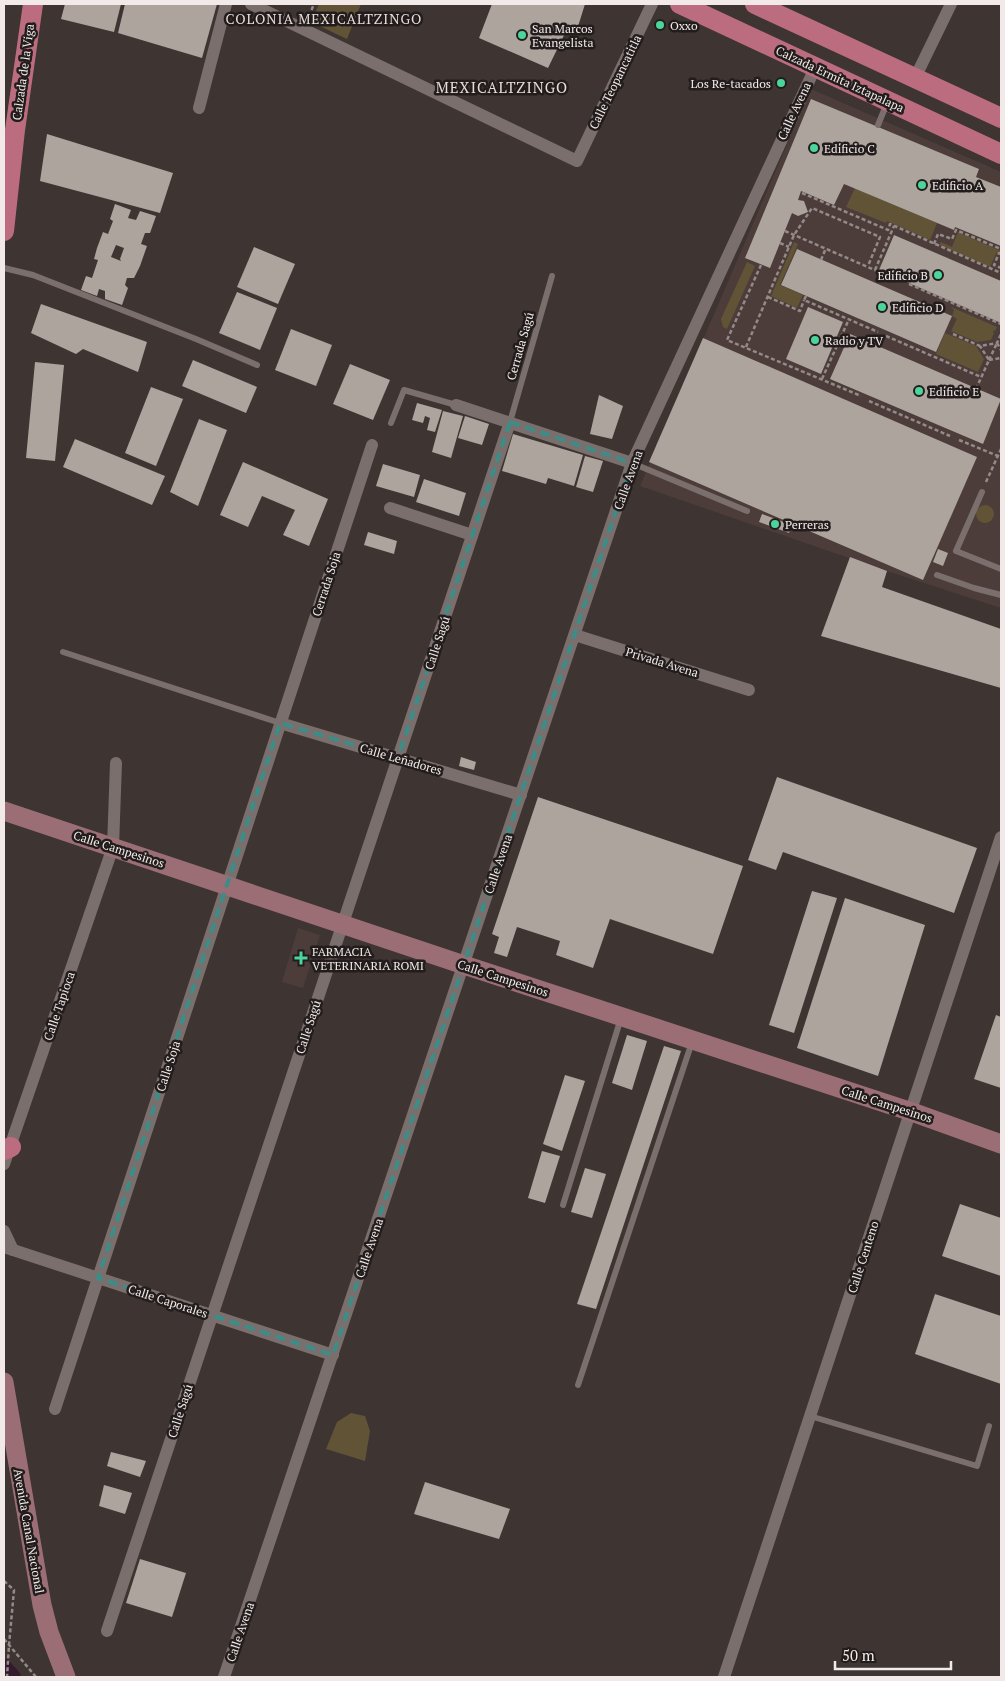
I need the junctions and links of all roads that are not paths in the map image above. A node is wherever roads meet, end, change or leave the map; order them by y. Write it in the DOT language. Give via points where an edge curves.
graph roads {
  1 [pos="33,4"];
  2 [pos="226,4"];
  3 [pos="251,4"];
  4 [pos="652,4"];
  5 [pos="680,4"];
  6 [pos="755,4"];
  7 [pos="951,4"];
  8 [pos="815,68"];
  9 [pos="915,78"];
  10 [pos="888,102"];
  11 [pos="199,108"];
  12 [pos="1001,118"];
  13 [pos="878,125"];
  14 [pos="10,129"];
  15 [pos="1001,154"];
  16 [pos="4,231"];
  17 [pos="4,268"];
  18 [pos="552,276"];
  19 [pos="258,365"];
  20 [pos="456,405"];
  21 [pos="510,422"];
  22 [pos="391,423"];
  23 [pos="372,445"];
  24 [pos="632,463"];
  25 [pos="982,492"];
  26 [pos="390,508"];
  27 [pos="747,510"];
  28 [pos="472,535"];
  29 [pos="1001,569"];
  30 [pos="937,575"];
  31 [pos="1001,595"];
  32 [pos="575,635"];
  33 [pos="63,652"];
  34 [pos="749,690"];
  35 [pos="280,723"];
  36 [pos="398,758"];
  37 [pos="116,762"];
  38 [pos="521,794"];
  39 [pos="4,811"];
  40 [pos="1001,837"];
  41 [pos="113,847"];
  42 [pos="227,886"];
  43 [pos="342,925"];
  44 [pos="464,965"];
  45 [pos="621,1017"];
  46 [pos="692,1040"];
  47 [pos="912,1112"];
  48 [pos="1001,1144"];
  49 [pos="6,1154"];
  50 [pos="563,1205"];
  51 [pos="4,1231"];
  52 [pos="8,1248"];
  53 [pos="98,1278"];
  54 [pos="212,1315"];
  55 [pos="333,1355"];
  56 [pos="4,1382"];
  57 [pos="578,1385"];
  58 [pos="55,1409"];
  59 [pos="810,1416"];
  60 [pos="989,1426"];
  61 [pos="107,1631"];
  62 [pos="66,1677"];
  63 [pos="224,1677"];
  64 [pos="724,1677"];
  1 -- 14 [label="main road, Calzada de la Viga"];
  2 -- 11 [label="street"];
  3 -- 4 [label="street, Calle Teopancatitla" via="577,161"];
  5 -- 8 [label="main road, Calzada Ermita Iztapalapa"];
  6 -- 9 [label="main road"];
  7 -- 9 [label="street"];
  8 -- 10 [label="main road, Calzada Ermita Iztapalapa"];
  8 -- 24 [label="street, Calle Avena"];
  9 -- 12 [label="main road"];
  10 -- 13 [label="lane"];
  10 -- 15 [label="main road, Calzada Ermita Iztapalapa"];
  14 -- 16 [label="main road, Calzada de la Viga"];
  17 -- 19 [label="lane" via="33,275"];
  18 -- 21 [label="lane, Cerrada Sagú"];
  20 -- 21 [label="street"];
  20 -- 22 [label="lane" via="404,390"];
  21 -- 24 [label="street"];
  21 -- 28 [label="street, Calle Sagú"];
  23 -- 35 [label="street, Cerrada Soja"];
  24 -- 27 [label="lane"];
  24 -- 32 [label="street, Calle Avena"];
  25 -- 29 [label="lane" via="956,551"];
  26 -- 28 [label="street"];
  28 -- 36 [label="street, Calle Sagú"];
  30 -- 31 [label="lane"];
  32 -- 34 [label="street, Privada Avena"];
  32 -- 38 [label="street, Calle Avena"];
  33 -- 35 [label="lane"];
  35 -- 36 [label="street, Calle Leñadores"];
  35 -- 42 [label="street, Calle Soja"];
  36 -- 38 [label="street, Calle Leñadores"];
  36 -- 43 [label="street, Calle Sagú"];
  37 -- 41 [label="street, Calle Tapioca"];
  38 -- 44 [label="street, Calle Avena"];
  39 -- 41 [label="street, Calle Campesinos"];
  40 -- 47 [label="street, Calle Centeno"];
  41 -- 42 [label="street, Calle Campesinos"];
  41 -- 49 [label="street, Calle Tapioca"];
  42 -- 43 [label="street, Calle Campesinos"];
  42 -- 53 [label="street, Calle Soja"];
  43 -- 44 [label="street, Calle Campesinos"];
  43 -- 54 [label="street, Calle Sagú"];
  44 -- 45 [label="street, Calle Campesinos"];
  44 -- 55 [label="street, Calle Avena"];
  45 -- 46 [label="street, Calle Campesinos"];
  45 -- 50 [label="lane"];
  46 -- 47 [label="street, Calle Campesinos"];
  46 -- 57 [label="lane"];
  47 -- 48 [label="street, Calle Campesinos"];
  47 -- 59 [label="street, Calle Centeno"];
  51 -- 52 [label="street"];
  52 -- 53 [label="street, Calle Caporales"];
  53 -- 54 [label="street, Calle Caporales"];
  53 -- 58 [label="street, Calle Soja"];
  54 -- 55 [label="street, Calle Caporales"];
  54 -- 61 [label="street, Calle Sagú"];
  55 -- 63 [label="street, Calle Avena"];
  56 -- 62 [label="street, Avenida Canal Nacional" via="42,1605"];
  59 -- 60 [label="lane" via="977,1466"];
  59 -- 64 [label="street, Calle Centeno"];
}
